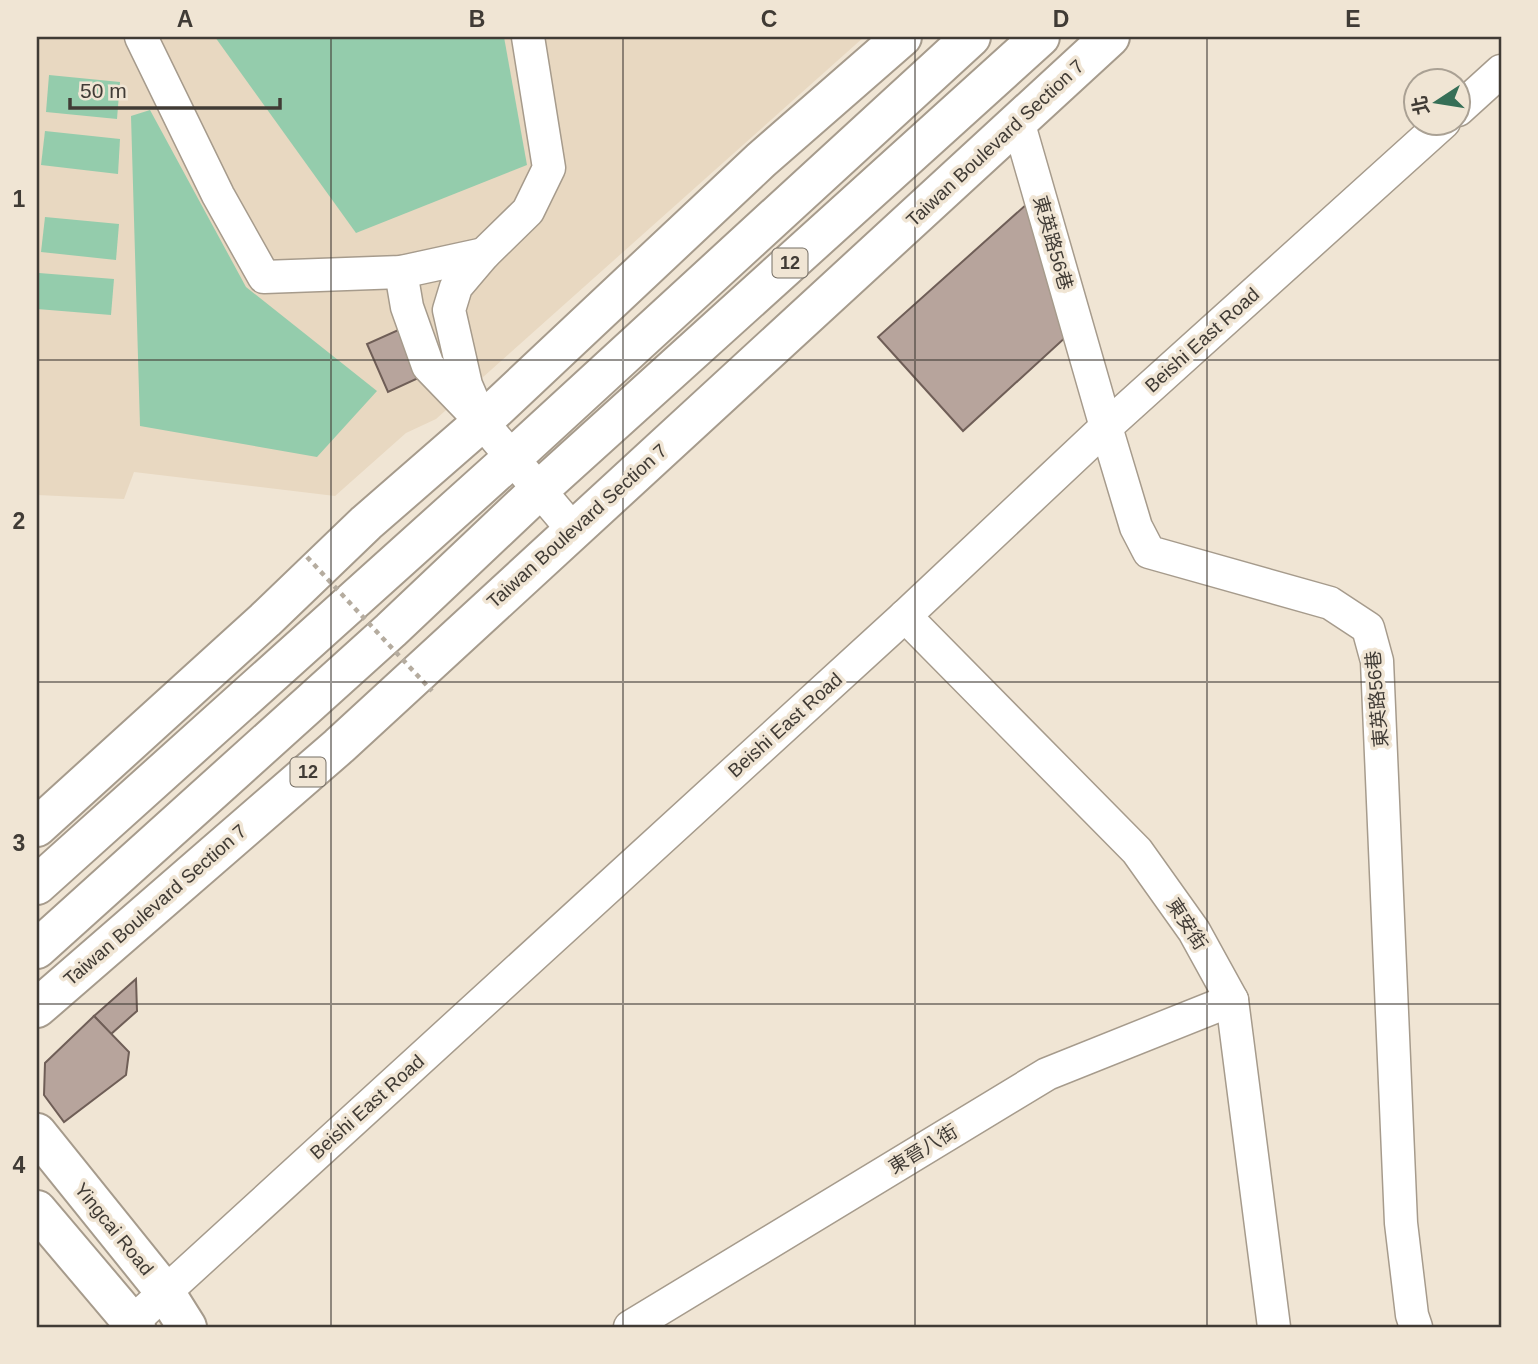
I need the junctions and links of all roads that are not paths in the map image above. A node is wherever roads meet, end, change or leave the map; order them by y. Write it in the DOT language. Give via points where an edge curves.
graph roads {
  1 [pos="141,37"];
  2 [pos="528,37"];
  3 [pos="902,37"];
  4 [pos="971,37"];
  5 [pos="1040,37"];
  6 [pos="1110,37"];
  7 [pos="1501,71"];
  8 [pos="1472,97"];
  9 [pos="1018,121"];
  10 [pos="1428,136"];
  11 [pos="484,254"];
  12 [pos="401,272"];
  13 [pos="482,422"];
  14 [pos="1106,427"];
  15 [pos="512,458"];
  16 [pos="539,490"];
  17 [pos="573,530"];
  18 [pos="905,616"];
  19 [pos="37,827"];
  20 [pos="37,885"];
  21 [pos="37,949"];
  22 [pos="1232,1000"];
  23 [pos="37,1008"];
  24 [pos="37,1133"];
  25 [pos="37,1210"];
  26 [pos="164,1292"];
  27 [pos="132,1325"];
  28 [pos="187,1327"];
  29 [pos="630,1327"];
  30 [pos="1274,1327"];
  31 [pos="1416,1327"];
  1 -- 12 [label="street" via="218,195 264,277"];
  2 -- 11 [label="street" via="550,168 528,211"];
  3 -- 13 [label="main road" via="761,160"];
  4 -- 15 [label="main road, 12"];
  5 -- 16 [label="main road, 12"];
  6 -- 9 [label="main road, Taiwan Boulevard Section 7 / 12"];
  7 -- 8 [label="street"];
  9 -- 14 [label="street, 東英路56巷"];
  9 -- 17 [label="main road, Taiwan Boulevard Section 7 / 12"];
  10 -- 14 [label="street, Beishi East Road"];
  11 -- 12 [label="street"];
  11 -- 13 [label="street" via="456,287 449,310 466,385"];
  12 -- 13 [label="street" via="407,307 428,366"];
  13 -- 15 [label="street"];
  13 -- 19 [label="main road"];
  14 -- 18 [label="street, Beishi East Road"];
  14 -- 31 [label="street, 東英路56巷" via="1136,527 1149,552 1330,603 1368,628 1377,661 1401,1223"];
  15 -- 16 [label="street"];
  15 -- 20 [label="main road, 12"];
  16 -- 17 [label="street"];
  16 -- 21 [label="main road, 12"];
  17 -- 23 [label="main road, Taiwan Boulevard Section 7 / 12" via="339,746"];
  18 -- 22 [label="street, 東安街" via="1137,851 1194,931"];
  18 -- 26 [label="street, Beishi East Road"];
  22 -- 29 [label="street, 東晉八街" via="1047,1074"];
  22 -- 30 [label="street, 東安街"];
  24 -- 26 [label="main road, Yingcai Road"];
  25 -- 27 [label="main road"];
  26 -- 27 [label="street, Beishi East Road"];
  26 -- 28 [label="main road, Yingcai Road"];
}
